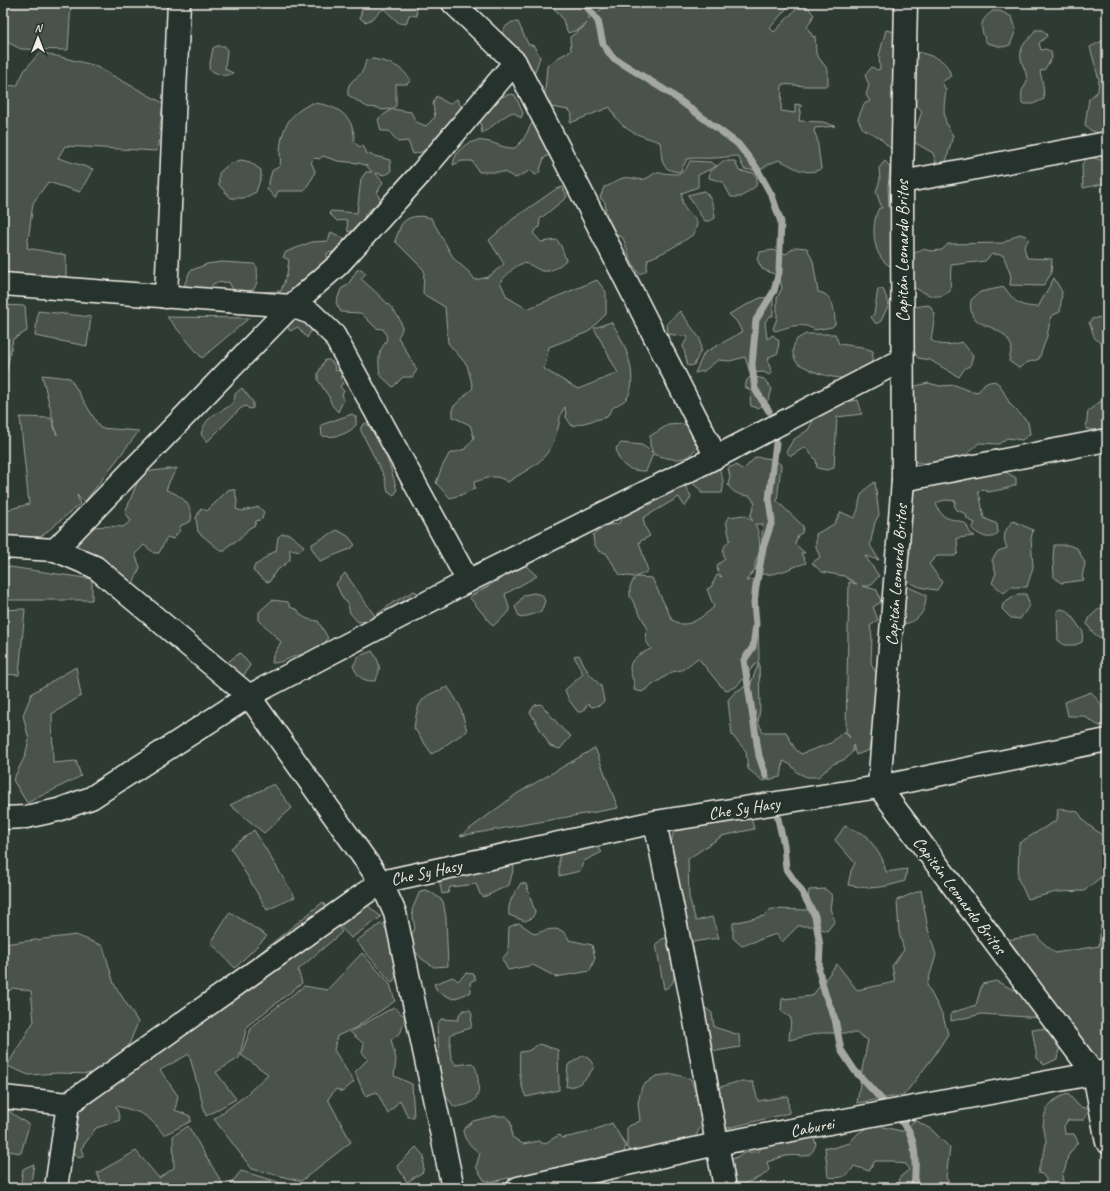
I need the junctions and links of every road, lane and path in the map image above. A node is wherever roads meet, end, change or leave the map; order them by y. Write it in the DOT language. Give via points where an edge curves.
graph roads {
  1 [pos="179,3"];
  2 [pos="453,3"];
  3 [pos="906,3"];
  4 [pos="515,62"];
  5 [pos="1107,142"];
  6 [pos="902,182"];
  7 [pos="3,284"];
  8 [pos="166,297"];
  9 [pos="291,306"];
  10 [pos="902,360"];
  11 [pos="1107,440"];
  12 [pos="716,458"];
  13 [pos="903,480"];
  14 [pos="3,547"];
  15 [pos="55,550"];
  16 [pos="468,581"];
  17 [pos="249,696"];
  18 [pos="1107,740"];
  19 [pos="879,787"];
  20 [pos="3,818"];
  21 [pos="655,822"];
  22 [pos="381,882"];
  23 [pos="1101,1073"];
  24 [pos="3,1097"];
  25 [pos="68,1104"];
  26 [pos="1107,1142"];
  27 [pos="717,1144"];
  28 [pos="56,1188"];
  29 [pos="453,1188"];
  30 [pos="518,1188"];
  31 [pos="725,1188"];
  1 -- 8 [label="street"];
  2 -- 4 [label="street"];
  3 -- 6 [label="street, Capitán Leonardo Britos"];
  4 -- 9 [label="street" via="422,172 338,265"];
  4 -- 12 [label="street"];
  5 -- 6 [label="street"];
  6 -- 10 [label="street, Capitán Leonardo Britos"];
  7 -- 8 [label="street"];
  8 -- 9 [label="street"];
  9 -- 15 [label="street"];
  9 -- 16 [label="street" via="311,313 334,335"];
  10 -- 12 [label="street"];
  10 -- 13 [label="street, Capitán Leonardo Britos"];
  11 -- 13 [label="street"];
  12 -- 16 [label="street"];
  13 -- 19 [label="street, Capitán Leonardo Britos"];
  14 -- 15 [label="street"];
  15 -- 17 [label="street" via="96,567"];
  16 -- 17 [label="street"];
  17 -- 20 [label="street" via="91,798 58,810 26,817"];
  17 -- 22 [label="street"];
  18 -- 19 [label="street, Che Sy Hasy"];
  19 -- 21 [label="street, Che Sy Hasy"];
  19 -- 23 [label="street, Capitán Leonardo Britos"];
  21 -- 22 [label="street, Che Sy Hasy"];
  21 -- 27 [label="street" via="690,993"];
  22 -- 25 [label="street"];
  22 -- 29 [label="street" via="395,913"];
  23 -- 26 [label="street"];
  23 -- 27 [label="street, Caburei"];
  24 -- 25 [label="street"];
  25 -- 28 [label="street"];
  27 -- 30 [label="street, Caburei"];
  27 -- 31 [label="street"];
}
